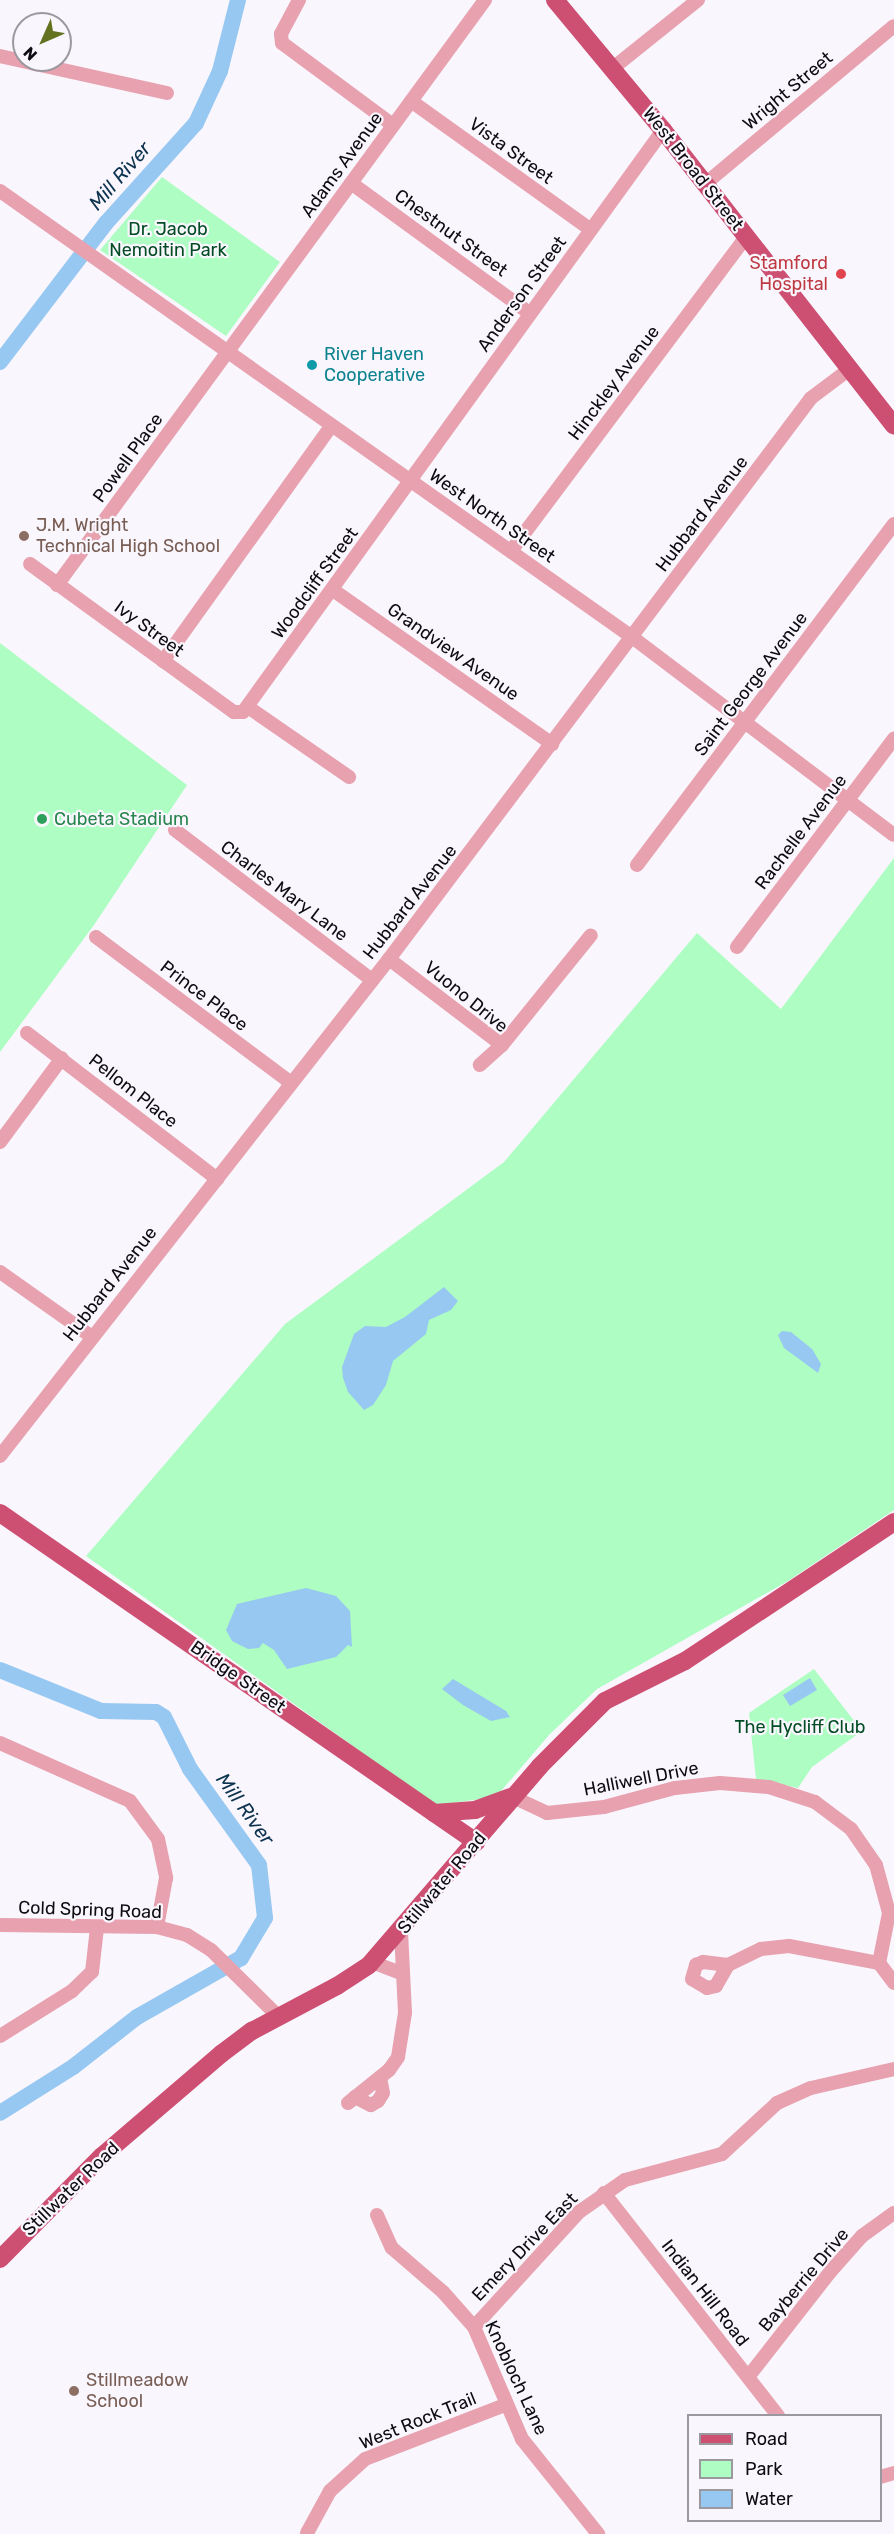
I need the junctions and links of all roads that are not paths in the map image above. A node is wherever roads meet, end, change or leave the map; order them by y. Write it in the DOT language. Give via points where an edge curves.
graph roads {
  1 [pos="299,0"];
  2 [pos="485,0"];
  3 [pos="556,0"];
  4 [pos="698,0"];
  5 [pos="894,26"];
  6 [pos="0,56"];
  7 [pos="613,68"];
  8 [pos="167,93"];
  9 [pos="411,101"];
  10 [pos="393,125"];
  11 [pos="663,130"];
  12 [pos="351,183"];
  13 [pos="705,183"];
  14 [pos="0,192"];
  15 [pos="591,230"];
  16 [pos="746,237"];
  17 [pos="529,313"];
  18 [pos="229,352"];
  19 [pos="848,371"];
  20 [pos="331,426"];
  21 [pos="894,426"];
  22 [pos="411,480"];
  23 [pos="894,524"];
  24 [pos="511,551"];
  25 [pos="30,564"];
  26 [pos="57,585"];
  27 [pos="333,590"];
  28 [pos="632,637"];
  29 [pos="163,661"];
  30 [pos="248,707"];
  31 [pos="745,722"];
  32 [pos="894,738"];
  33 [pos="552,744"];
  34 [pos="349,777"];
  35 [pos="848,800"];
  36 [pos="175,830"];
  37 [pos="894,835"];
  38 [pos="637,865"];
  39 [pos="591,936"];
  40 [pos="96,938"];
  41 [pos="737,947"];
  42 [pos="389,959"];
  43 [pos="372,980"];
  44 [pos="27,1033"];
  45 [pos="502,1045"];
  46 [pos="62,1058"];
  47 [pos="480,1065"];
  48 [pos="291,1083"];
  49 [pos="0,1142"];
  50 [pos="217,1179"];
  51 [pos="0,1272"];
  52 [pos="92,1337"];
  53 [pos="0,1456"];
  54 [pos="0,1513"];
  55 [pos="894,1522"];
  56 [pos="0,1743"];
  57 [pos="513,1797"];
  58 [pos="434,1813"];
  59 [pos="476,1842"];
  60 [pos="892,1912"];
  61 [pos="0,1925"];
  62 [pos="157,1927"];
  63 [pos="97,1928"];
  64 [pos="401,1932"];
  65 [pos="372,1962"];
  66 [pos="879,1963"];
  67 [pos="728,1965"];
  68 [pos="400,1973"];
  69 [pos="894,1983"];
  70 [pos="278,2016"];
  71 [pos="0,2036"];
  72 [pos="894,2069"];
  73 [pos="352,2100"];
  74 [pos="604,2193"];
  75 [pos="894,2214"];
  76 [pos="377,2215"];
  77 [pos="0,2259"];
  78 [pos="474,2327"];
  79 [pos="748,2377"];
  80 [pos="505,2405"];
  81 [pos="777,2414"];
  82 [pos="307,2533"];
  83 [pos="598,2534"];
  1 -- 10 [label="street" via="280,40"];
  2 -- 9 [label="street, Adams Avenue"];
  3 -- 7 [label="main road, West Broad Street"];
  4 -- 7 [label="street"];
  5 -- 13 [label="street, Wright Street"];
  6 -- 8 [label="street"];
  7 -- 11 [label="main road, West Broad Street"];
  9 -- 10 [label="street, Adams Avenue"];
  9 -- 15 [label="street, Vista Street"];
  10 -- 12 [label="street, Adams Avenue"];
  11 -- 13 [label="main road, West Broad Street"];
  11 -- 15 [label="street, Anderson Street"];
  12 -- 17 [label="street, Chestnut Street"];
  12 -- 18 [label="street, Adams Avenue"];
  13 -- 16 [label="main road, West Broad Street"];
  14 -- 18 [label="street, West North Street"];
  15 -- 17 [label="street, Anderson Street"];
  16 -- 19 [label="main road, West Broad Street"];
  16 -- 24 [label="street, Hinckley Avenue"];
  17 -- 22 [label="street, Anderson Street"];
  18 -- 20 [label="street, West North Street"];
  18 -- 26 [label="street, Powell Place"];
  19 -- 21 [label="main road, West Broad Street"];
  19 -- 28 [label="street, Hubbard Avenue" via="810,398"];
  20 -- 22 [label="street, West North Street"];
  20 -- 29 [label="street"];
  22 -- 24 [label="street, West North Street"];
  22 -- 27 [label="street, Woodcliff Street"];
  23 -- 31 [label="street, Saint George Avenue"];
  24 -- 28 [label="street, West North Street"];
  25 -- 26 [label="street, Ivy Street"];
  26 -- 29 [label="street, Ivy Street"];
  27 -- 30 [label="street, Woodcliff Street"];
  27 -- 33 [label="street, Grandview Avenue"];
  28 -- 31 [label="street, West North Street"];
  28 -- 33 [label="street, Hubbard Avenue"];
  29 -- 30 [label="street, Ivy Street" via="234,712"];
  30 -- 34 [label="street"];
  31 -- 35 [label="street, West North Street"];
  31 -- 38 [label="street, Saint George Avenue"];
  32 -- 35 [label="street, Rachelle Avenue"];
  33 -- 42 [label="street, Hubbard Avenue"];
  35 -- 37 [label="street, West North Street"];
  35 -- 41 [label="street, Rachelle Avenue"];
  36 -- 43 [label="street, Charles Mary Lane"];
  39 -- 45 [label="street"];
  40 -- 48 [label="street, Prince Place"];
  42 -- 43 [label="street, Hubbard Avenue"];
  42 -- 45 [label="street, Vuono Drive"];
  43 -- 48 [label="street, Hubbard Avenue"];
  44 -- 46 [label="street, Pellom Place"];
  45 -- 47 [label="street, Vuono Drive"];
  46 -- 49 [label="street"];
  46 -- 50 [label="street, Pellom Place"];
  48 -- 50 [label="street, Hubbard Avenue"];
  50 -- 52 [label="street, Hubbard Avenue"];
  51 -- 52 [label="street"];
  52 -- 53 [label="street, Hubbard Avenue"];
  54 -- 58 [label="main road, Bridge Street"];
  55 -- 57 [label="main road, Stillwater Road" via="686,1660 605,1701 579,1723"];
  56 -- 62 [label="street" via="130,1801 158,1839 166,1878"];
  57 -- 58 [label="main road" via="475,1810"];
  57 -- 59 [label="main road, Stillwater Road"];
  57 -- 60 [label="street, Halliwell Drive" via="548,1813 604,1807 675,1788 720,1783 769,1787 815,1802 850,1829 876,1865"];
  58 -- 59 [label="main road, Bridge Street"];
  59 -- 64 [label="main road, Stillwater Road"];
  60 -- 66 [label="street, Halliwell Drive"];
  61 -- 63 [label="street, Cold Spring Road"];
  62 -- 63 [label="street, Cold Spring Road"];
  62 -- 70 [label="street, Cold Spring Road" via="187,1935 211,1950"];
  63 -- 71 [label="street" via="92,1972 72,1991"];
  64 -- 65 [label="main road, Stillwater Road"];
  64 -- 68 [label="street" via="404,1946"];
  65 -- 68 [label="street"];
  65 -- 70 [label="main road, Stillwater Road" via="337,1986"];
  66 -- 67 [label="street" via="789,1946 761,1949"];
  66 -- 69 [label="street"];
  68 -- 73 [label="street" via="405,2013 398,2057"];
  70 -- 77 [label="main road, Stillwater Road" via="220,2054 110,2149"];
  72 -- 74 [label="street, Emery Drive East" via="811,2088 777,2103 722,2154 625,2180"];
  74 -- 78 [label="street, Emery Drive East" via="579,2212"];
  74 -- 79 [label="street, Indian Hill Road"];
  75 -- 79 [label="street, Bayberrie Drive" via="862,2236"];
  76 -- 78 [label="street, Knobloch Lane" via="392,2248 443,2292"];
  78 -- 80 [label="street, Knobloch Lane"];
  79 -- 81 [label="street, Indian Hill Road"];
  80 -- 82 [label="street, West Rock Trail" via="365,2459 330,2491"];
  80 -- 83 [label="street, Knobloch Lane" via="544,2471"];
}
